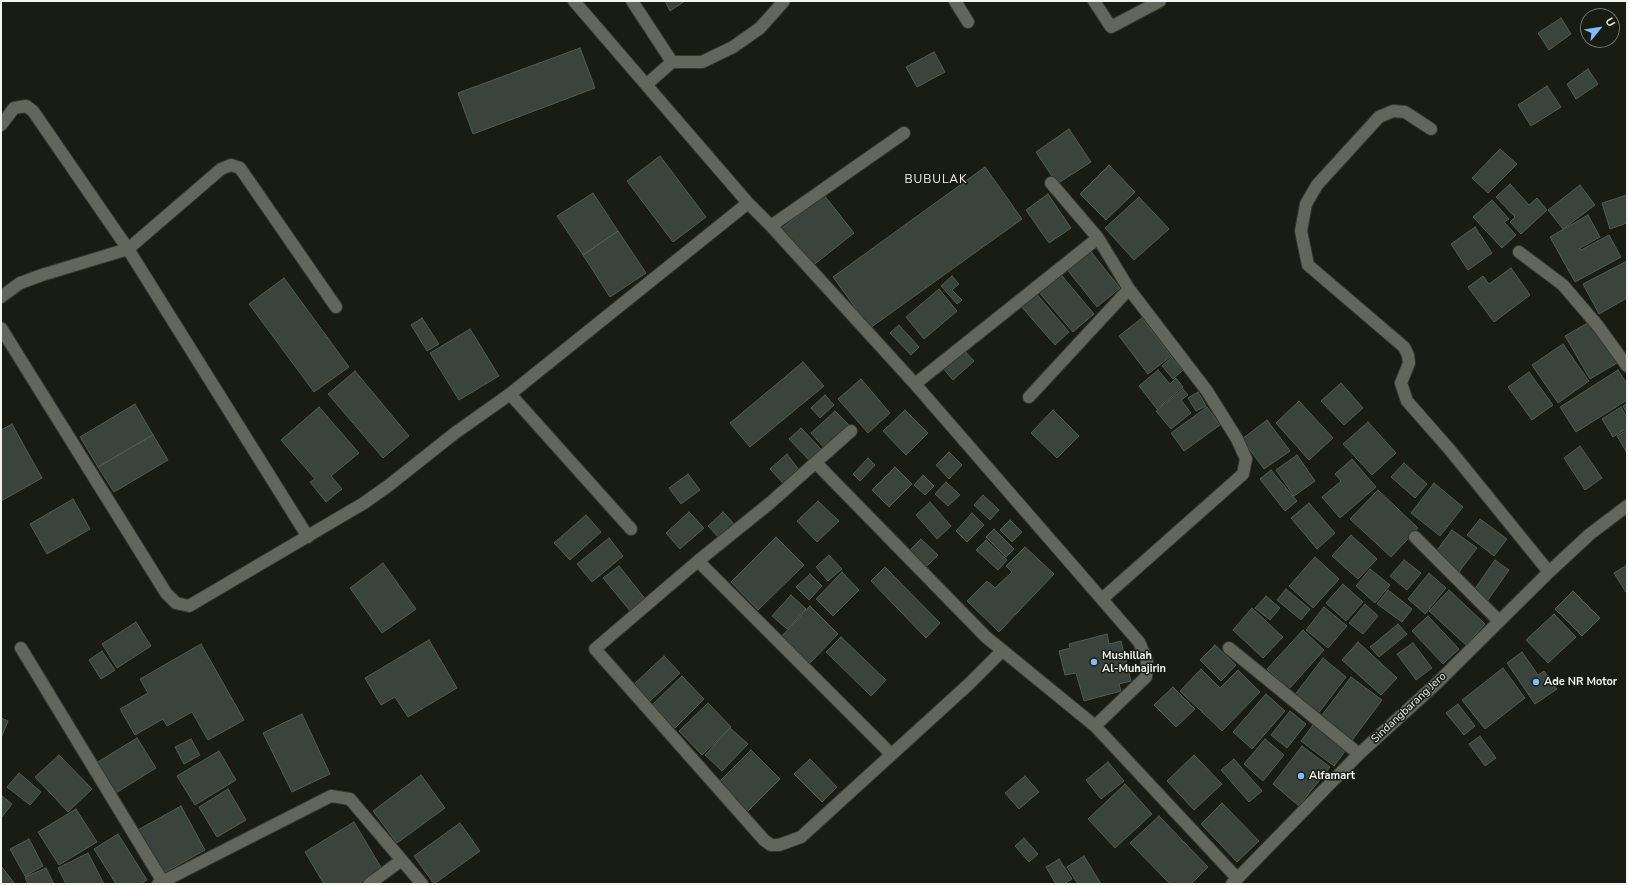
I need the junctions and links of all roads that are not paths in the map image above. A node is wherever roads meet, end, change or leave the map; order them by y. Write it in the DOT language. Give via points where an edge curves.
graph roads {
  1 [pos="574,1"];
  2 [pos="632,1"];
  3 [pos="955,1"];
  4 [pos="1094,1"];
  5 [pos="1160,1"];
  6 [pos="781,2"];
  7 [pos="968,22"];
  8 [pos="672,62"];
  9 [pos="647,84"];
  10 [pos="1,125"];
  11 [pos="1432,129"];
  12 [pos="904,133"];
  13 [pos="1051,183"];
  14 [pos="748,203"];
  15 [pos="771,226"];
  16 [pos="1098,238"];
  17 [pos="128,249"];
  18 [pos="1519,252"];
  19 [pos="1129,288"];
  20 [pos="1,297"];
  21 [pos="336,307"];
  22 [pos="1,328"];
  23 [pos="1627,366"];
  24 [pos="915,384"];
  25 [pos="510,394"];
  26 [pos="1029,397"];
  27 [pos="851,431"];
  28 [pos="816,463"];
  29 [pos="1627,506"];
  30 [pos="631,530"];
  31 [pos="308,537"];
  32 [pos="1415,537"];
  33 [pos="698,561"];
  34 [pos="1549,572"];
  35 [pos="1102,599"];
  36 [pos="1499,621"];
  37 [pos="21,648"];
  38 [pos="1230,648"];
  39 [pos="1002,651"];
  40 [pos="1095,726"];
  41 [pos="892,754"];
  42 [pos="1359,754"];
  43 [pos="402,860"];
  44 [pos="1234,881"];
  45 [pos="160,883"];
  46 [pos="369,884"];
  47 [pos="422,884"];
  1 -- 9 [label="street"];
  2 -- 8 [label="street"];
  3 -- 7 [label="street"];
  4 -- 5 [label="street" via="1111,27"];
  6 -- 8 [label="street" via="760,28 733,47 702,62"];
  8 -- 9 [label="street"];
  9 -- 14 [label="street"];
  10 -- 17 [label="street" via="14,108 26,106 33,111"];
  11 -- 34 [label="street" via="1405,112 1393,111 1378,117 1317,185 1306,204 1301,231 1308,265 1404,347 1409,363 1401,383 1407,401"];
  12 -- 15 [label="street"];
  13 -- 16 [label="street"];
  14 -- 15 [label="street"];
  14 -- 25 [label="street"];
  15 -- 24 [label="street"];
  16 -- 19 [label="street"];
  16 -- 24 [label="street"];
  17 -- 20 [label="street" via="34,277 20,283"];
  17 -- 21 [label="street" via="221,169 231,165 240,168"];
  17 -- 31 [label="street"];
  18 -- 23 [label="street" via="1562,285 1598,326"];
  19 -- 26 [label="street"];
  19 -- 35 [label="street" via="1207,391 1237,439 1246,459 1242,474"];
  22 -- 31 [label="street" via="166,592 176,603 189,606"];
  24 -- 35 [label="street"];
  25 -- 30 [label="street"];
  25 -- 31 [label="street" via="364,503"];
  27 -- 28 [label="street"];
  28 -- 33 [label="street"];
  28 -- 39 [label="street"];
  29 -- 34 [label="street, Sindangbarang Jero" via="1590,534"];
  32 -- 36 [label="street"];
  33 -- 41 [label="street"];
  33 -- 41 [label="street" via="595,649 764,840 771,845 780,846 801,837"];
  34 -- 36 [label="street, Sindangbarang Jero"];
  35 -- 40 [label="street" via="1139,642 1147,660 1146,677"];
  36 -- 42 [label="street, Sindangbarang Jero"];
  37 -- 45 [label="street"];
  38 -- 42 [label="street"];
  39 -- 40 [label="street"];
  39 -- 41 [label="street"];
  40 -- 44 [label="street"];
  42 -- 44 [label="street, Sindangbarang Jero"];
  43 -- 45 [label="street" via="350,799 331,796"];
  43 -- 46 [label="street"];
  43 -- 47 [label="street"];
}
